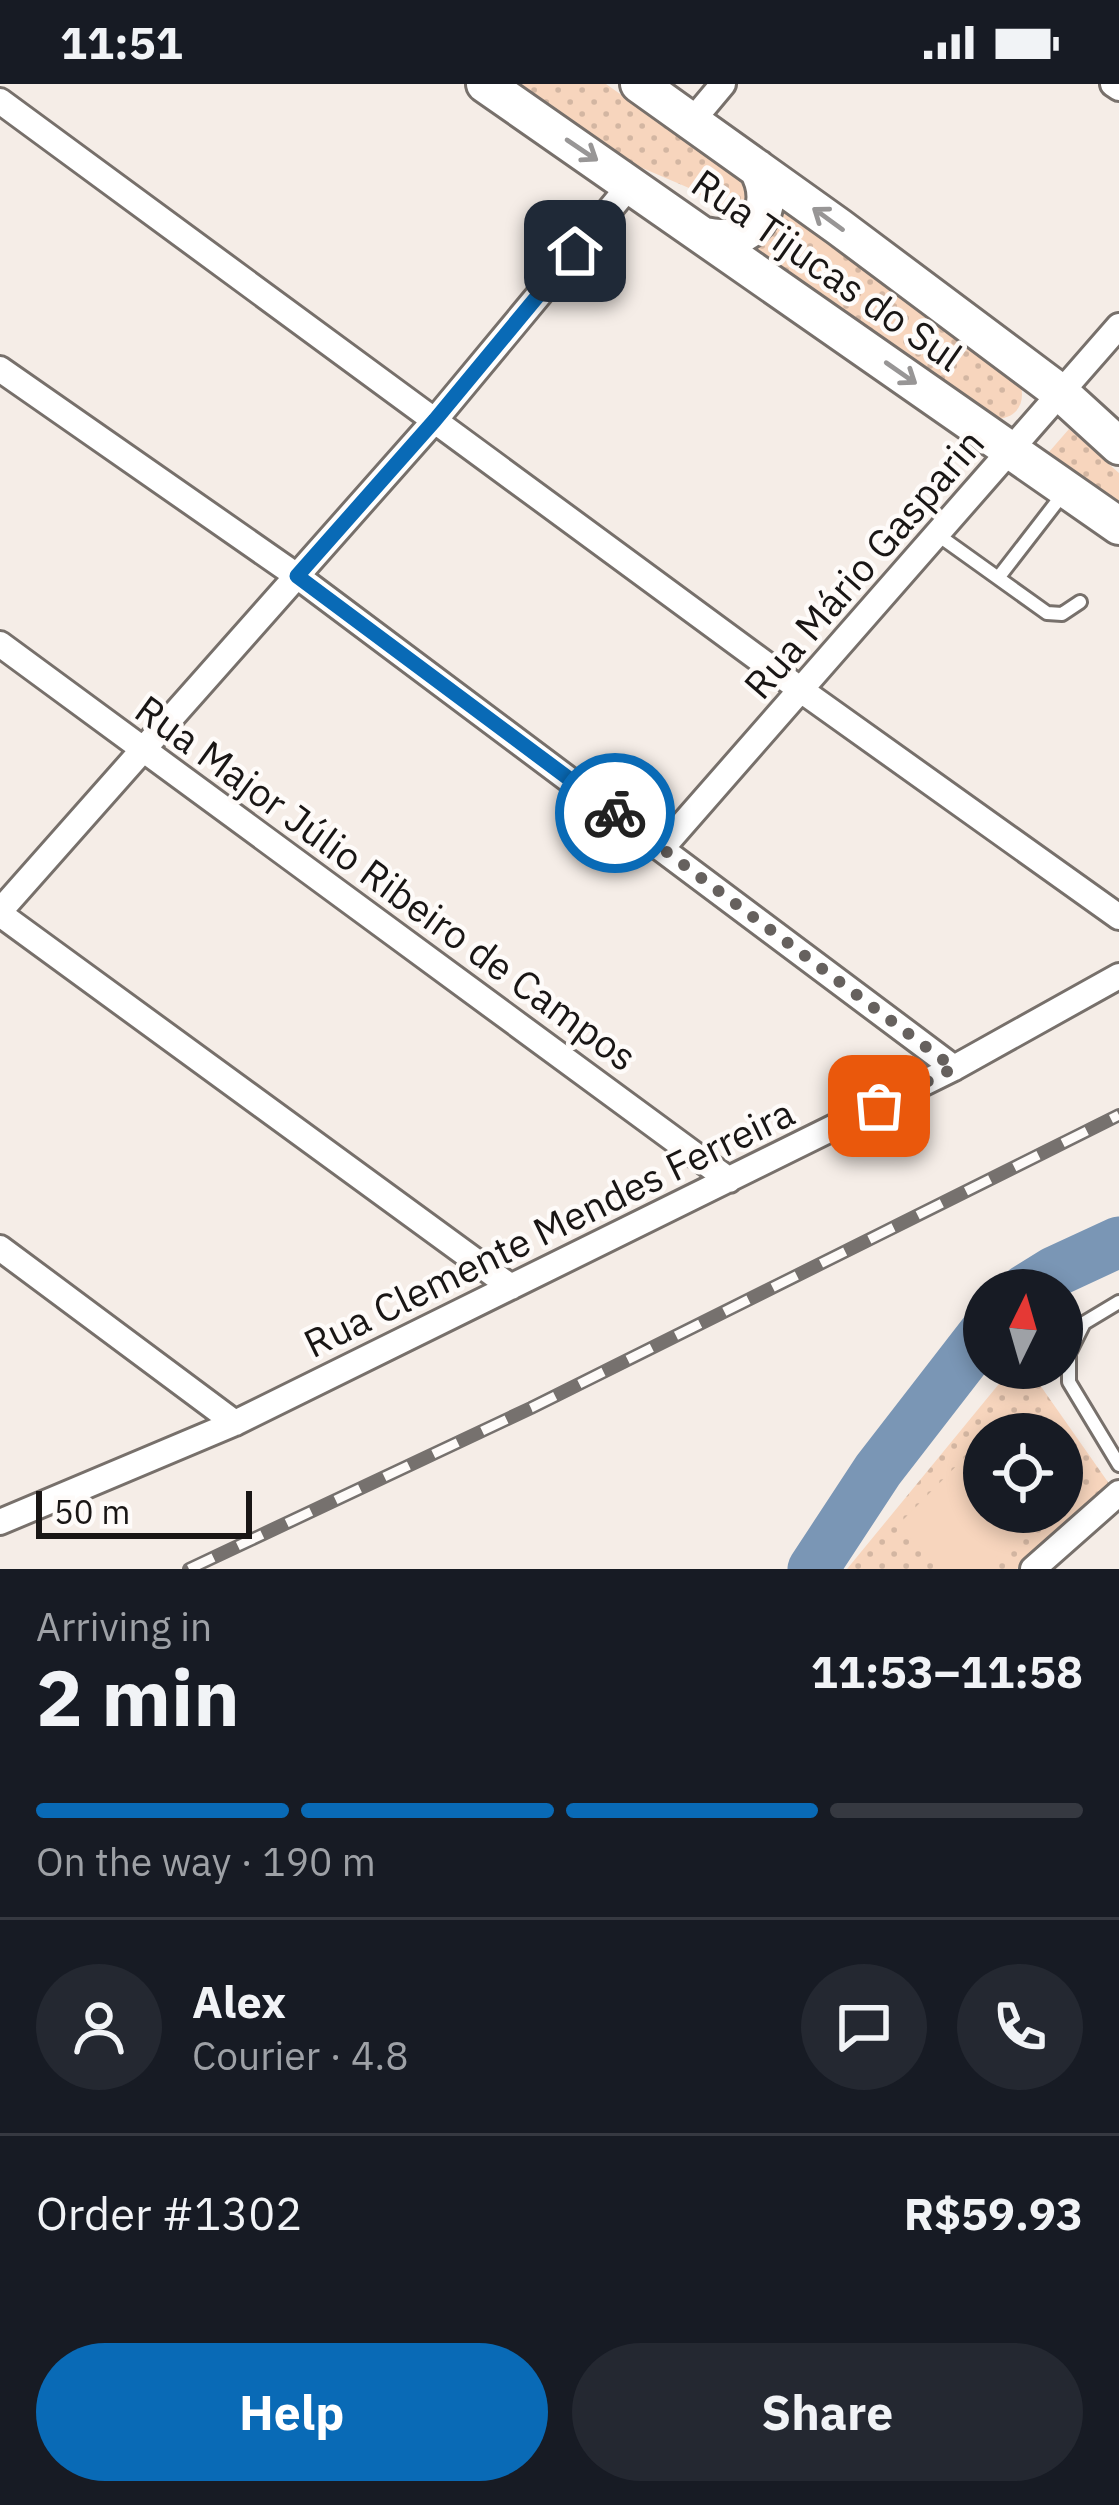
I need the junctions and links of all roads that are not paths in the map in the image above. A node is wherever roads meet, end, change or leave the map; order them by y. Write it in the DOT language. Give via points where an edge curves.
graph roads {
  1 [pos="485,84"];
  2 [pos="639,84"];
  3 [pos="723,84"];
  4 [pos="0,101"];
  5 [pos="692,121"];
  6 [pos="757,167"];
  7 [pos="631,184"];
  8 [pos="705,236"];
  9 [pos="1119,326"];
  10 [pos="0,369"];
  11 [pos="1062,394"];
  12 [pos="435,420"];
  13 [pos="1119,446"];
  14 [pos="1012,450"];
  15 [pos="1067,488"];
  16 [pos="1119,526"];
  17 [pos="938,535"];
  18 [pos="297,576"];
  19 [pos="998,578"];
  20 [pos="1080,602"];
  21 [pos="0,644"];
  22 [pos="801,690"];
  23 [pos="143,750"];
  24 [pos="662,848"];
  25 [pos="0,912"];
  26 [pos="1119,917"];
  27 [pos="1119,976"];
  28 [pos="954,1068"];
  29 [pos="729,1180"];
  30 [pos="0,1248"];
  31 [pos="511,1287"];
  32 [pos="1119,1302"];
  33 [pos="235,1423"];
  34 [pos="1119,1465"];
  35 [pos="1119,1493"];
  36 [pos="0,1522"];
  37 [pos="1033,1569"];
  1 -- 7 [label="main road, Rua Tijucas do Sul, one-way"];
  2 -- 5 [label="main road, Rua Tijucas do Sul"];
  3 -- 5 [label="street"];
  4 -- 12 [label="street"];
  5 -- 6 [label="main road, Rua Tijucas do Sul"];
  6 -- 8 [label="main road" via="766,192 759,218 741,235"];
  11 -- 6 [label="main road, Rua Tijucas do Sul, one-way"];
  7 -- 8 [label="main road, Rua Tijucas do Sul"];
  7 -- 12 [label="street"];
  8 -- 14 [label="main road, Rua Tijucas do Sul, one-way"];
  9 -- 11 [label="street, Rua Mário Gasparin"];
  10 -- 18 [label="street"];
  11 -- 13 [label="main road, Rua Tijucas do Sul"];
  11 -- 14 [label="street, Rua Mário Gasparin"];
  12 -- 18 [label="street"];
  12 -- 22 [label="street"];
  14 -- 15 [label="main road, Rua Tijucas do Sul"];
  14 -- 17 [label="street, Rua Mário Gasparin"];
  15 -- 16 [label="main road, Rua Tijucas do Sul"];
  15 -- 19 [label="lane"];
  17 -- 19 [label="lane"];
  17 -- 22 [label="street, Rua Mário Gasparin"];
  18 -- 23 [label="street"];
  18 -- 24 [label="street"];
  19 -- 20 [label="lane" via="1047,613"];
  21 -- 23 [label="street, Rua Major Júlio Ribeiro de Campos"];
  22 -- 24 [label="street, Rua Mário Gasparin"];
  22 -- 26 [label="street"];
  23 -- 25 [label="street"];
  23 -- 29 [label="street, Rua Major Júlio Ribeiro de Campos"];
  24 -- 28 [label="street"];
  25 -- 31 [label="street"];
  27 -- 28 [label="street, Rua Clemente Mendes Ferreira"];
  28 -- 29 [label="street, Rua Clemente Mendes Ferreira"];
  29 -- 31 [label="street, Rua Clemente Mendes Ferreira"];
  30 -- 33 [label="street"];
  31 -- 33 [label="street, Rua Clemente Mendes Ferreira"];
  32 -- 34 [label="lane" via="1084,1323 1069,1353 1069,1382"];
  33 -- 36 [label="street, Rua Clemente Mendes Ferreira"];
  35 -- 37 [label="street"];
}
